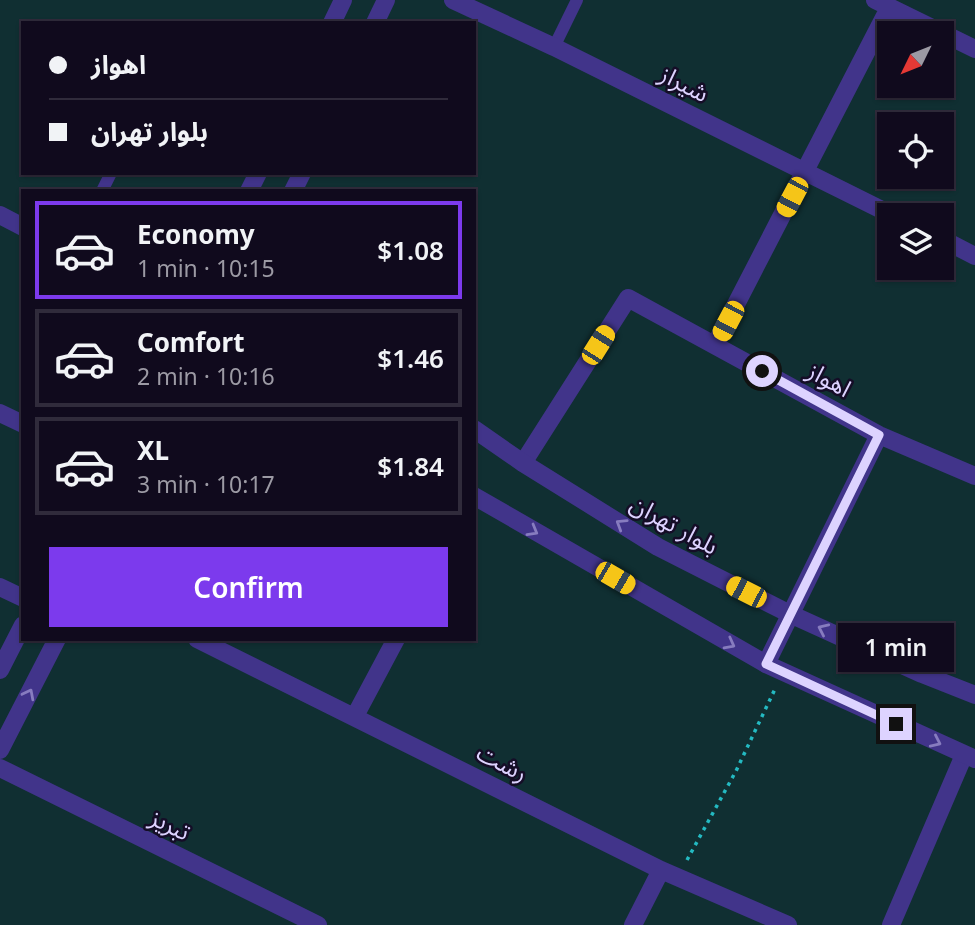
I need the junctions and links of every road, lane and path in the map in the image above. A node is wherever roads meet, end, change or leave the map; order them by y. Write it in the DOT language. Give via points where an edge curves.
graph roads {
  1 [pos="344,0"];
  2 [pos="386,0"];
  3 [pos="453,0"];
  4 [pos="577,0"];
  5 [pos="882,4"];
  6 [pos="333,21"];
  7 [pos="376,21"];
  8 [pos="554,47"];
  9 [pos="975,49"];
  10 [pos="805,173"];
  11 [pos="877,208"];
  12 [pos="0,215"];
  13 [pos="21,226"];
  14 [pos="954,245"];
  15 [pos="975,256"];
  16 [pos="715,345"];
  17 [pos="476,430"];
  18 [pos="879,435"];
  19 [pos="523,463"];
  20 [pos="975,476"];
  21 [pos="476,497"];
  22 [pos="0,587"];
  23 [pos="21,597"];
  24 [pos="790,614"];
  25 [pos="21,629"];
  26 [pos="56,641"];
  27 [pos="201,641"];
  28 [pos="395,641"];
  29 [pos="766,664"];
  30 [pos="0,670"];
  31 [pos="784,672"];
  32 [pos="975,695"];
  33 [pos="355,716"];
  34 [pos="0,750"];
  35 [pos="969,757"];
  36 [pos="0,768"];
  37 [pos="670,874"];
  38 [pos="318,925"];
  39 [pos="633,925"];
  40 [pos="788,925"];
  41 [pos="891,925"];
  1 -- 6 [label="street"];
  2 -- 7 [label="street"];
  3 -- 8 [label="street, شیراز"];
  4 -- 8 [label="lane"];
  5 -- 9 [label="street"];
  5 -- 10 [label="street"];
  8 -- 10 [label="street, شیراز"];
  10 -- 11 [label="street, شیراز"];
  10 -- 16 [label="street"];
  12 -- 13 [label="street"];
  14 -- 15 [label="street"];
  16 -- 18 [label="street, اهواز"];
  16 -- 19 [label="street, اهواز" via="628,298"];
  17 -- 19 [label="street, بلوار تهران"];
  18 -- 20 [label="street, اهواز"];
  18 -- 24 [label="street"];
  24 -- 19 [label="street, بلوار تهران, one-way" via="658,547"];
  21 -- 29 [label="street, one-way"];
  22 -- 23 [label="street"];
  24 -- 29 [label="street"];
  32 -- 24 [label="street, بلوار تهران, one-way"];
  25 -- 30 [label="street"];
  34 -- 26 [label="street, one-way"];
  27 -- 33 [label="street, رشت"];
  28 -- 33 [label="street"];
  29 -- 31 [label="street"];
  31 -- 35 [label="street, one-way"];
  31 -- 37 [label="path" via="736,771"];
  33 -- 37 [label="street, رشت"];
  35 -- 41 [label="street"];
  36 -- 38 [label="street, تبریز"];
  37 -- 39 [label="street"];
  37 -- 40 [label="street, رشت"];
}
